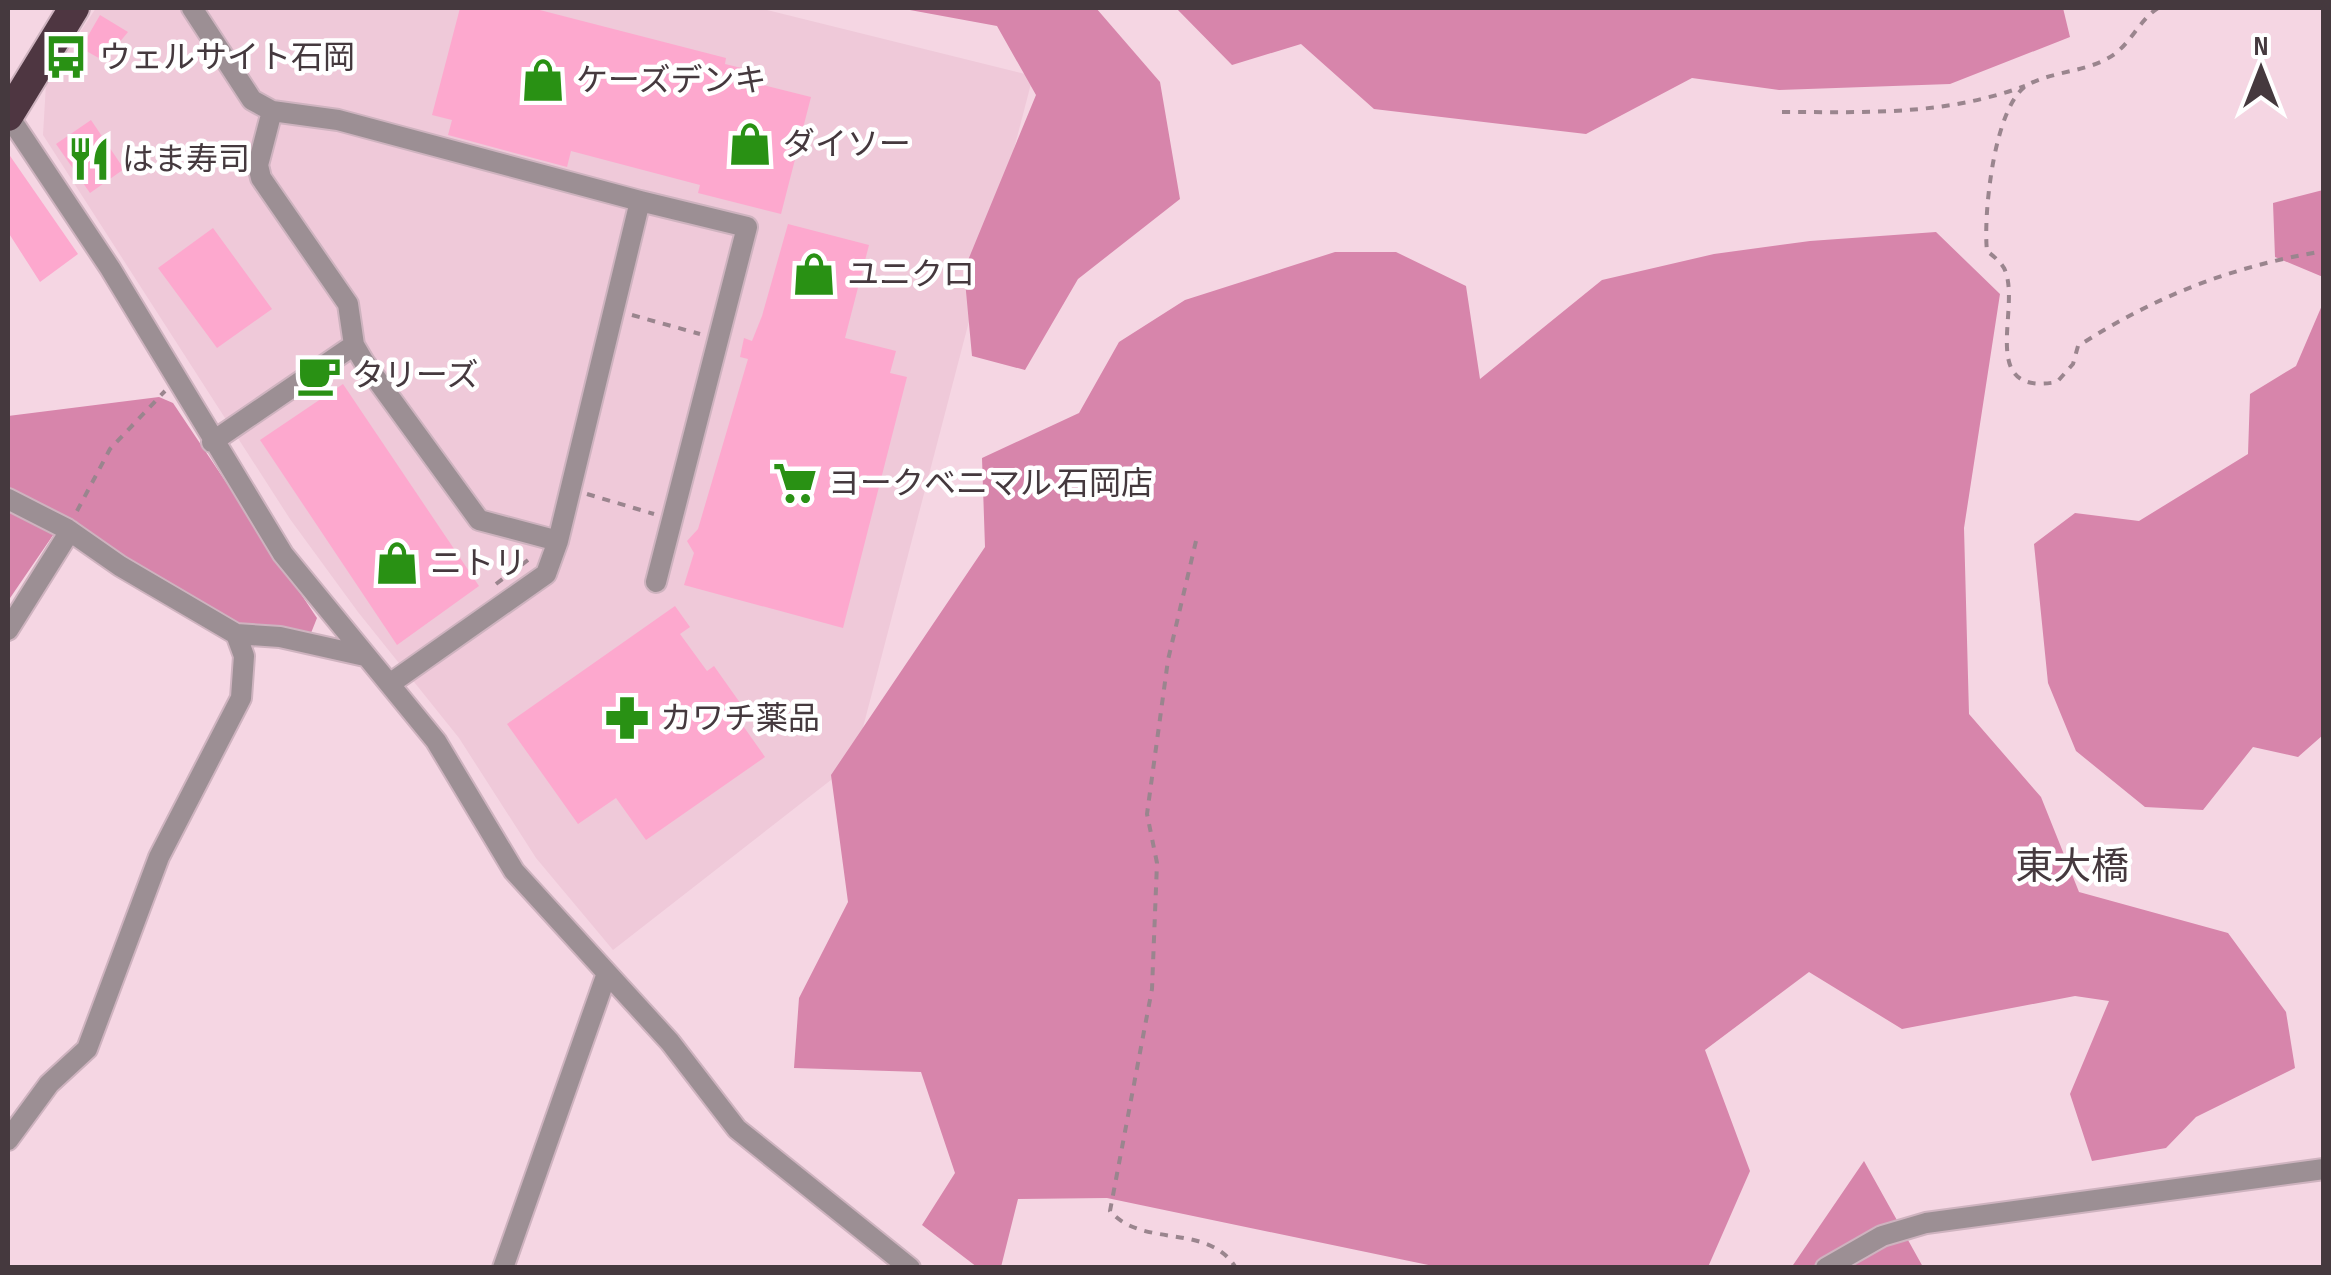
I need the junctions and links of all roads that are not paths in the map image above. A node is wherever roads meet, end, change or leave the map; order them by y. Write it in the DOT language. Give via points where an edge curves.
graph roads {
  1 [pos="74,8"];
  2 [pos="192,8"];
  3 [pos="272,111"];
  4 [pos="8,115"];
  5 [pos="640,201"];
  6 [pos="354,345"];
  7 [pos="212,442"];
  8 [pos="8,499"];
  9 [pos="69,530"];
  10 [pos="549,539"];
  11 [pos="656,582"];
  12 [pos="8,630"];
  13 [pos="236,634"];
  14 [pos="365,656"];
  15 [pos="392,683"];
  16 [pos="608,973"];
  17 [pos="8,1140"];
  18 [pos="2324,1169"];
  19 [pos="503,1268"];
  20 [pos="910,1268"];
  21 [pos="1826,1268"];
  1 -- 4 [label="highway"];
  2 -- 3 [label="street" via="252,100"];
  3 -- 5 [label="street" via="338,120"];
  3 -- 6 [label="street" via="258,165 261,178 348,304"];
  4 -- 7 [label="street" via="110,268"];
  5 -- 10 [label="street" via="568,488"];
  5 -- 11 [label="street" via="747,227"];
  6 -- 7 [label="street"];
  6 -- 10 [label="street" via="479,520"];
  7 -- 14 [label="street" via="283,554"];
  8 -- 9 [label="street"];
  9 -- 12 [label="street"];
  9 -- 13 [label="street"];
  10 -- 15 [label="street" via="546,574"];
  13 -- 14 [label="street" via="280,636"];
  13 -- 17 [label="street" via="245,666 240,698 159,857 87,1049 48,1084"];
  14 -- 15 [label="street"];
  15 -- 16 [label="street" via="436,741 514,872"];
  16 -- 19 [label="street"];
  16 -- 20 [label="street" via="737,1129"];
  18 -- 21 [label="street" via="1926,1222 1882,1236"];
}
